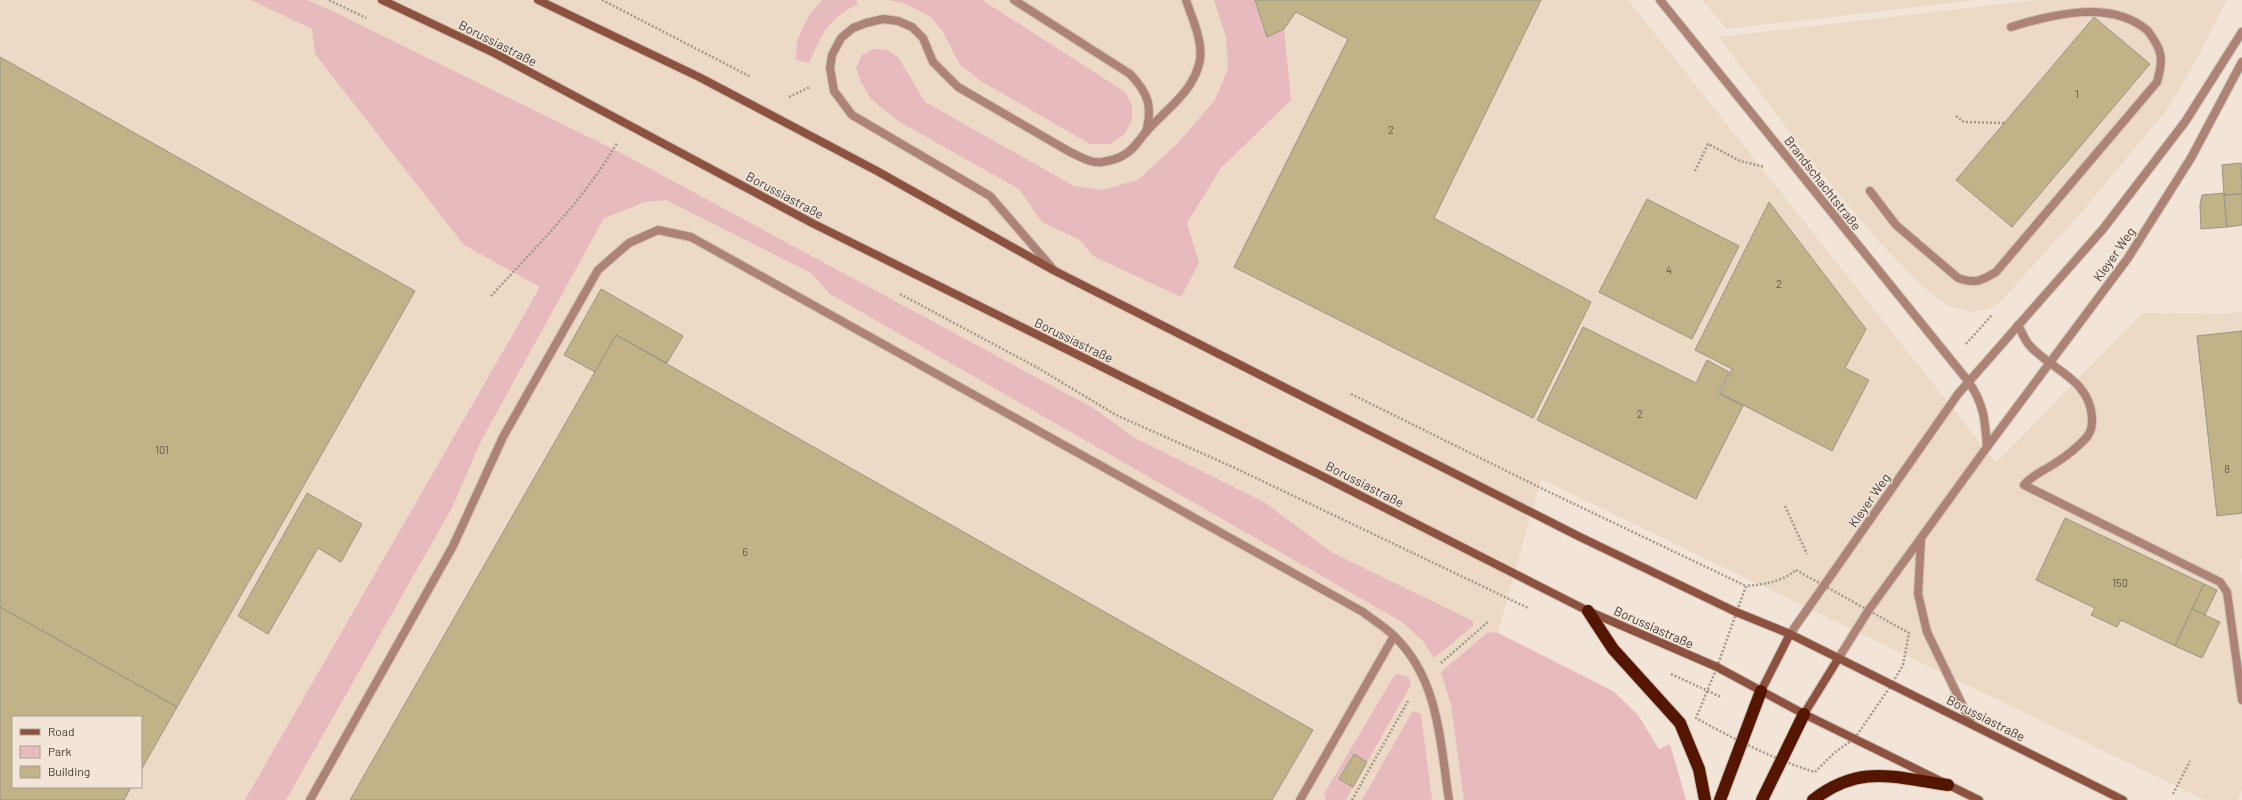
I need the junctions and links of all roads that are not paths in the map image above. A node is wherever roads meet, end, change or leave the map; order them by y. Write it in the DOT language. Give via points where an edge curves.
graph roads {
  1 [pos="382,0"];
  2 [pos="538,0"];
  3 [pos="1014,0"];
  4 [pos="1186,0"];
  5 [pos="1660,0"];
  6 [pos="2092,3"];
  7 [pos="2111,5"];
  8 [pos="2011,27"];
  9 [pos="2242,32"];
  10 [pos="2242,62"];
  11 [pos="1146,132"];
  12 [pos="1870,191"];
  13 [pos="1053,270"];
  14 [pos="2018,325"];
  15 [pos="2048,363"];
  16 [pos="1968,381"];
  17 [pos="1987,447"];
  18 [pos="1921,539"];
  19 [pos="1588,611"];
  20 [pos="1790,634"];
  21 [pos="1394,636"];
  22 [pos="1838,659"];
  23 [pos="1761,691"];
  24 [pos="2242,700"];
  25 [pos="1804,714"];
  26 [pos="1971,723"];
  27 [pos="1948,785"];
  28 [pos="310,800"];
  29 [pos="1300,800"];
  30 [pos="1449,800"];
  31 [pos="1705,800"];
  32 [pos="1720,800"];
  33 [pos="1762,800"];
  34 [pos="1813,800"];
  35 [pos="1979,800"];
  36 [pos="2123,800"];
  1 -- 19 [label="main road, Borussiastraße" via="494,53 814,224"];
  2 -- 13 [label="main road, Borussiastraße" via="699,77 877,171"];
  3 -- 11 [label="street" via="1130,74 1141,85 1148,100 1150,115"];
  4 -- 11 [label="street" via="1197,33 1200,58 1194,78 1182,96"];
  5 -- 16 [label="street, Brandschachtstraße"];
  6 -- 8 [label="street"];
  7 -- 12 [label="street" via="2144,24 2160,48 2162,66 2158,82 1996,272 1970,283 1958,278 1896,225"];
  9 -- 14 [label="street, Kleyer Weg" via="2185,122 2103,229"];
  10 -- 15 [label="street, Kleyer Weg" via="2191,158 2128,258"];
  11 -- 13 [label="street" via="1135,146 1122,156 1101,163 1085,159 958,87 933,62 923,38 912,27 898,21 883,19 853,28 840,38 832,55 830,68 832,83 840,102 852,115 990,196"];
  13 -- 20 [label="main road, Borussiastraße" via="1580,537 1736,612"];
  14 -- 15 [label="street" via="2029,345"];
  14 -- 16 [label="street, Kleyer Weg"];
  15 -- 17 [label="street, Kleyer Weg"];
  15 -- 24 [label="street" via="2079,385 2091,403 2093,427 2078,445 2056,463 2030,478 2024,485 2220,582 2227,592"];
  16 -- 17 [label="street" via="1978,395 1985,415"];
  16 -- 20 [label="street, Kleyer Weg"];
  17 -- 18 [label="street, Kleyer Weg"];
  18 -- 22 [label="street, Kleyer Weg" via="1868,611"];
  18 -- 26 [label="street" via="1918,594 1927,632"];
  19 -- 23 [label="main road, Borussiastraße" via="1717,667"];
  19 -- 31 [label="highway" via="1614,649 1680,723 1699,769"];
  20 -- 22 [label="main road, Borussiastraße"];
  20 -- 23 [label="main road"];
  21 -- 28 [label="street" via="1362,612 691,237 658,230 629,243 598,270 503,437 453,546"];
  21 -- 29 [label="street"];
  21 -- 30 [label="street" via="1417,664 1431,693"];
  22 -- 25 [label="main road"];
  22 -- 26 [label="main road, Borussiastraße"];
  23 -- 25 [label="main road, Borussiastraße"];
  23 -- 32 [label="highway"];
  25 -- 27 [label="main road, Borussiastraße"];
  25 -- 33 [label="highway"];
  26 -- 36 [label="main road, Borussiastraße"];
  27 -- 34 [label="highway" via="1868,775 1825,790"];
  27 -- 35 [label="main road, Borussiastraße"];
}
